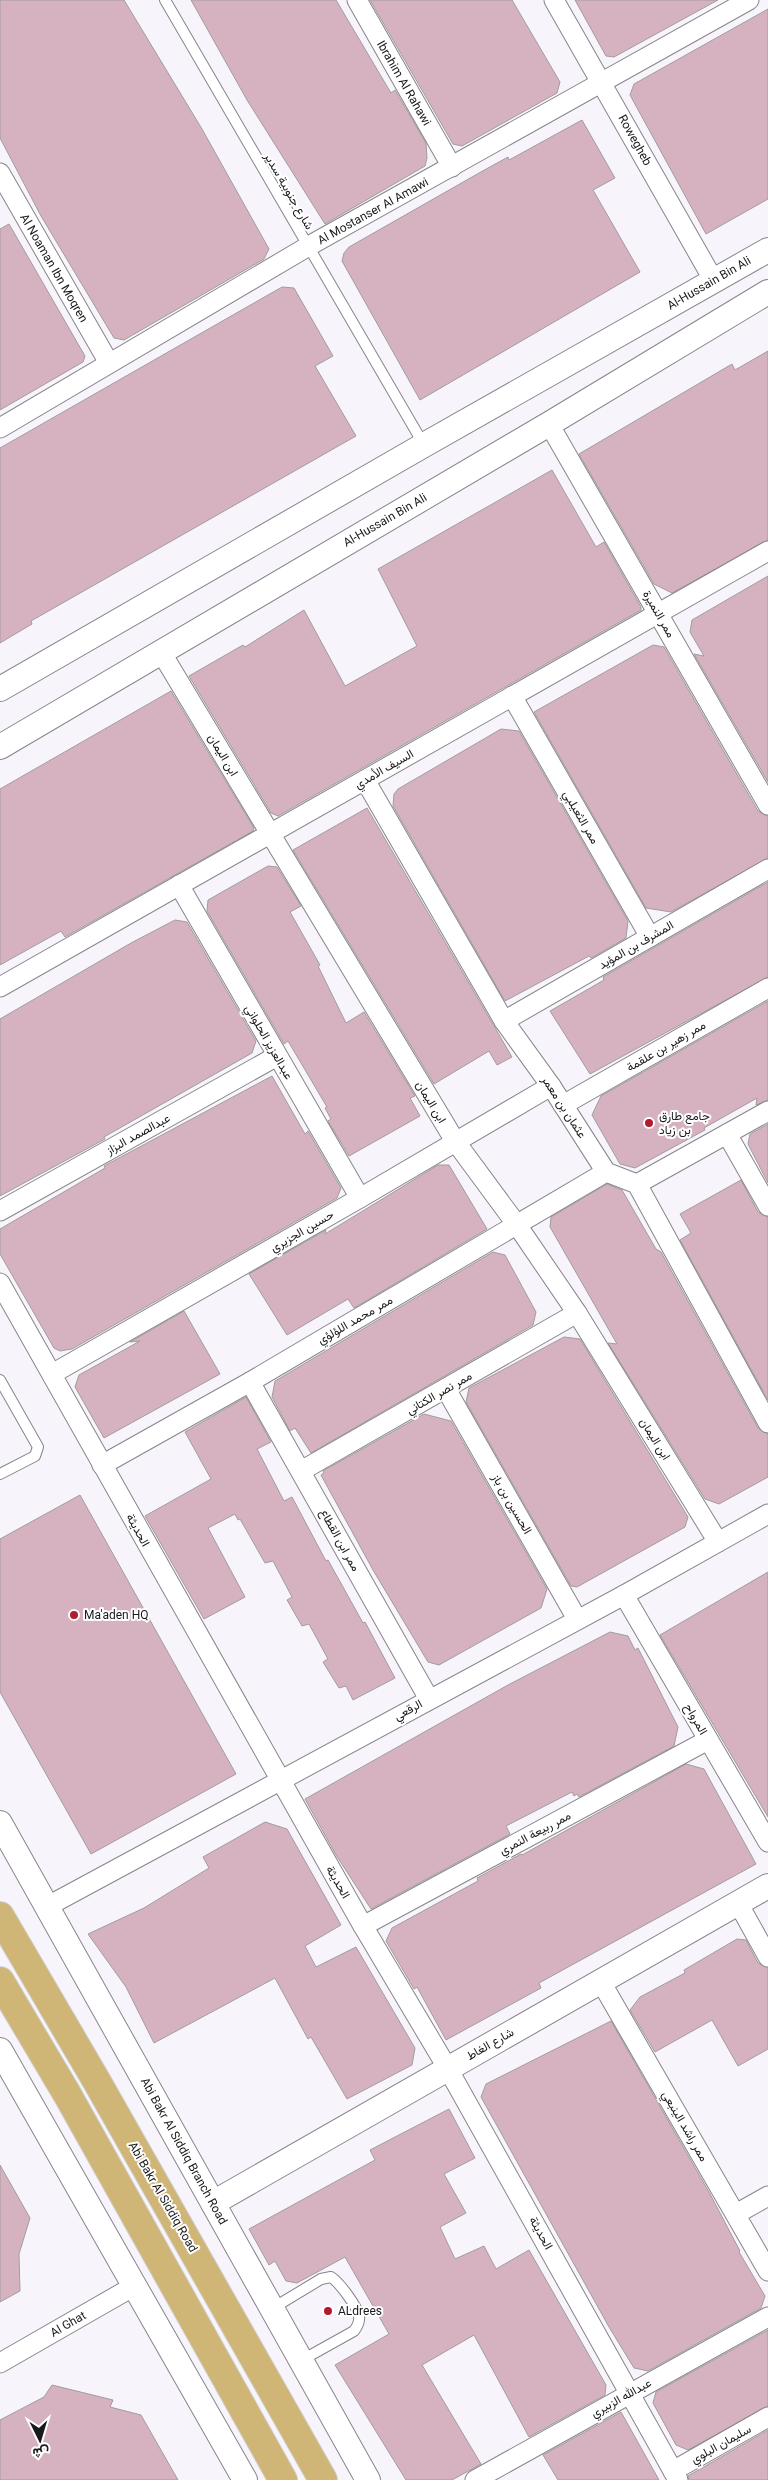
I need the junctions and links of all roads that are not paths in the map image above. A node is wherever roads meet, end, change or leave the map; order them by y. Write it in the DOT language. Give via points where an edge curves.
graph roads {
  1 [pos="165,0"];
  2 [pos="357,0"];
  3 [pos="554,0"];
  4 [pos="749,0"];
  5 [pos="603,83"];
  6 [pos="452,167"];
  7 [pos="0,173"];
  8 [pos="307,247"];
  9 [pos="768,250"];
  10 [pos="714,281"];
  11 [pos="768,292"];
  12 [pos="109,363"];
  13 [pos="549,424"];
  14 [pos="0,428"];
  15 [pos="424,445"];
  16 [pos="768,551"];
  17 [pos="659,613"];
  18 [pos="161,652"];
  19 [pos="0,689"];
  20 [pos="512,696"];
  21 [pos="0,747"];
  22 [pos="365,780"];
  23 [pos="768,805"];
  24 [pos="270,833"];
  25 [pos="768,869"];
  26 [pos="179,885"];
  27 [pos="650,937"];
  28 [pos="0,987"];
  29 [pos="768,988"];
  30 [pos="504,1021"];
  31 [pos="277,1056"];
  32 [pos="551,1086"];
  33 [pos="563,1105"];
  34 [pos="768,1111"];
  35 [pos="727,1134"];
  36 [pos="455,1141"];
  37 [pos="606,1172"];
  38 [pos="637,1184"];
  39 [pos="360,1198"];
  40 [pos="768,1206"];
  41 [pos="0,1212"];
  42 [pos="517,1225"];
  43 [pos="0,1284"];
  44 [pos="577,1312"];
  45 [pos="52,1374"];
  46 [pos="0,1380"];
  47 [pos="250,1382"];
  48 [pos="446,1389"];
  49 [pos="768,1424"];
  50 [pos="102,1466"];
  51 [pos="301,1471"];
  52 [pos="0,1474"];
  53 [pos="768,1514"];
  54 [pos="718,1542"];
  55 [pos="624,1595"];
  56 [pos="577,1619"];
  57 [pos="429,1698"];
  58 [pos="708,1740"];
  59 [pos="280,1781"];
  60 [pos="0,1822"];
  61 [pos="768,1842"];
  62 [pos="768,1886"];
  63 [pos="738,1903"];
  64 [pos="48,1906"];
  65 [pos="0,1916"];
  66 [pos="363,1926"];
  67 [pos="768,1957"];
  68 [pos="0,1981"];
  69 [pos="601,1982"];
  70 [pos="0,2050"];
  71 [pos="448,2069"];
  72 [pos="768,2196"];
  73 [pos="212,2202"];
  74 [pos="736,2214"];
  75 [pos="768,2271"];
  76 [pos="136,2285"];
  77 [pos="273,2308"];
  78 [pos="768,2317"];
  79 [pos="302,2360"];
  80 [pos="0,2363"];
  81 [pos="630,2392"];
  82 [pos="768,2417"];
  83 [pos="676,2475"];
  84 [pos="242,2479"];
  85 [pos="283,2480"];
  86 [pos="323,2480"];
  87 [pos="368,2480"];
  88 [pos="475,2480"];
  1 -- 8 [label="lane, شارع جنوبية سدير"];
  2 -- 6 [label="street, Ibrahim Al Rahawi"];
  3 -- 5 [label="street, Rowegheb"];
  4 -- 5 [label="street, Al Mostanser Al Amawi"];
  5 -- 6 [label="street, Al Mostanser Al Amawi"];
  5 -- 10 [label="street, Rowegheb"];
  6 -- 8 [label="street, Al Mostanser Al Amawi"];
  7 -- 12 [label="street, Al Noaman Ibn Moqren"];
  8 -- 12 [label="street, Al Mostanser Al Amawi"];
  8 -- 15 [label="lane, شارع جنوبية سدير"];
  9 -- 10 [label="street, Al-Hussain Bin Ali"];
  10 -- 15 [label="street, Al-Hussain Bin Ali"];
  11 -- 13 [label="street, Al-Hussain Bin Ali"];
  12 -- 14 [label="street, Al Mostanser Al Amawi"];
  13 -- 17 [label="street, ممر النميرة"];
  13 -- 18 [label="street, Al-Hussain Bin Ali"];
  15 -- 19 [label="street, Al-Hussain Bin Ali"];
  16 -- 17 [label="street, السيف الأمدي"];
  17 -- 20 [label="street, السيف الأمدي"];
  17 -- 23 [label="street, ممر النميرة"];
  18 -- 21 [label="street, Al-Hussain Bin Ali"];
  18 -- 24 [label="street, ابن اليمان"];
  20 -- 22 [label="street, السيف الأمدي"];
  20 -- 27 [label="street, ممر الثعيلبي"];
  22 -- 24 [label="street, السيف الأمدي"];
  22 -- 30 [label="street, عثمان بن معمر"];
  24 -- 26 [label="street, السيف الأمدي"];
  24 -- 36 [label="street, ابن اليمان"];
  25 -- 27 [label="street, المشرف بن المؤيد"];
  26 -- 28 [label="street, السيف الأمدي"];
  26 -- 31 [label="street, عبدالعزيز الحلواني"];
  27 -- 30 [label="street, المشرف بن المؤيد"];
  29 -- 33 [label="street, ممر زهير بن علقمة"];
  30 -- 32 [label="street, عثمان بن معمر"];
  31 -- 39 [label="street, عبدالعزيز الحلواني"];
  31 -- 41 [label="street, عبدالصمد البزاز"];
  32 -- 33 [label="street, عثمان بن معمر"];
  32 -- 36 [label="street, حسين الجزيري"];
  33 -- 37 [label="street, عثمان بن معمر"];
  34 -- 35 [label="street"];
  35 -- 38 [label="street"];
  35 -- 40 [label="street"];
  36 -- 39 [label="street, حسين الجزيري"];
  36 -- 42 [label="street, ابن اليمان"];
  37 -- 38 [label="street"];
  37 -- 42 [label="street, ممر محمد اللؤلؤي"];
  38 -- 49 [label="street"];
  39 -- 45 [label="street, حسين الجزيري"];
  42 -- 44 [label="street, ابن اليمان"];
  42 -- 47 [label="street, ممر محمد اللؤلؤي"];
  43 -- 45 [label="street, الحديثة"];
  44 -- 48 [label="street, ممر نصر الكتاني"];
  44 -- 54 [label="street, ابن اليمان"];
  45 -- 50 [label="street, الحديثة"];
  46 -- 52 [label="lane" via="38,1447 34,1456"];
  47 -- 50 [label="street, ممر محمد اللؤلؤي"];
  47 -- 51 [label="street, ممر ابن القطاع"];
  48 -- 51 [label="street, ممر نصر الكتاني"];
  48 -- 56 [label="street, الحسين بن باز"];
  50 -- 59 [label="street, الحديثة"];
  51 -- 57 [label="street, ممر ابن القطاع"];
  53 -- 54 [label="street, الرقعي"];
  54 -- 55 [label="street, الرقعي"];
  55 -- 56 [label="street, الرقعي"];
  55 -- 58 [label="street, المرواح"];
  56 -- 57 [label="street, الرقعي"];
  57 -- 59 [label="street, الرقعي"];
  58 -- 61 [label="street, المرواح"];
  58 -- 66 [label="street, ممر ربيعة النمري"];
  59 -- 64 [label="street, الرقعي"];
  59 -- 66 [label="street, الحديثة"];
  60 -- 64 [label="street, Abi Bakr Al Siddiq Branch Road"];
  62 -- 63 [label="street, شارع الغاط"];
  63 -- 67 [label="street"];
  63 -- 69 [label="street, شارع الغاط"];
  64 -- 73 [label="street, Abi Bakr Al Siddiq Branch Road"];
  65 -- 86 [label="main road, Abi Bakr Al Siddiq Road"];
  66 -- 71 [label="street, الحديثة"];
  68 -- 85 [label="main road" via="68,2094"];
  69 -- 71 [label="street, شارع الغاط"];
  69 -- 74 [label="street, ممر راشد الينبعي"];
  70 -- 76 [label="street"];
  71 -- 73 [label="street, شارع الغاط"];
  71 -- 81 [label="street, الحديثة"];
  72 -- 74 [label="street"];
  73 -- 77 [label="street, Abi Bakr Al Siddiq Branch Road"];
  74 -- 75 [label="street, ممر راشد الينبعي"];
  76 -- 80 [label="street, Al Ghat"];
  76 -- 84 [label="street"];
  77 -- 79 [label="street, Abi Bakr Al Siddiq Branch Road"];
  77 -- 79 [label="lane" via="321,2279 331,2277 338,2282 359,2316 354,2331"];
  78 -- 81 [label="street, عبدالله الزبيري"];
  79 -- 87 [label="street, Abi Bakr Al Siddiq Branch Road"];
  81 -- 83 [label="street, الحديثة"];
  81 -- 88 [label="street, عبدالله الزبيري"];
  82 -- 83 [label="street, سليمان البلوي"];
}
